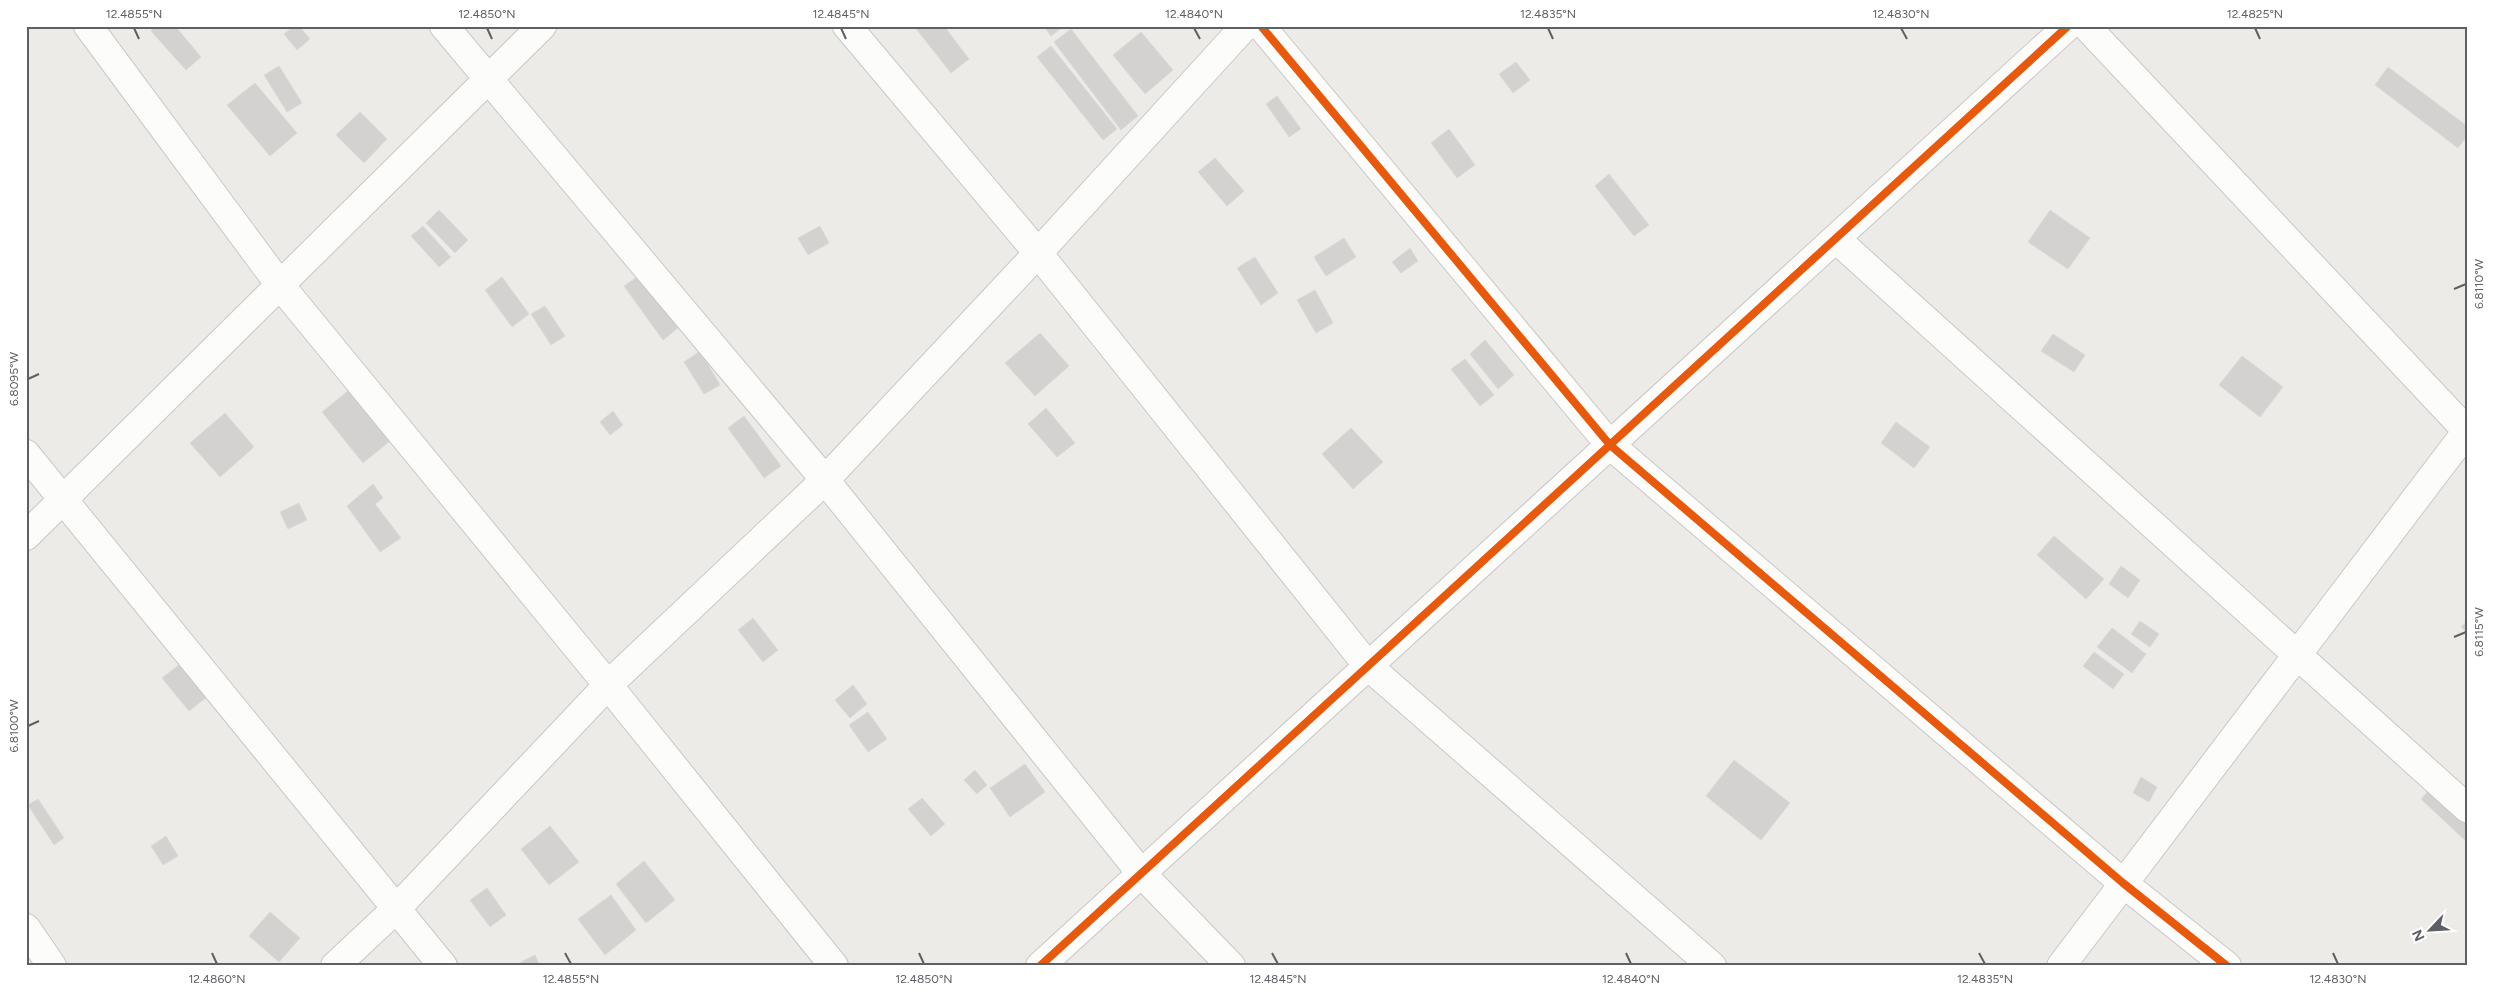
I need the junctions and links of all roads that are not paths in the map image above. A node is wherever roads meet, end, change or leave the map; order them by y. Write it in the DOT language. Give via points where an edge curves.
graph roads {
  1 [pos="88,26"];
  2 [pos="444,26"];
  3 [pos="542,26"];
  4 [pos="847,26"];
  5 [pos="1245,26"];
  6 [pos="1262,26"];
  7 [pos="2068,26"];
  8 [pos="2086,26"];
  9 [pos="489,79"];
  10 [pos="1836,239"];
  11 [pos="1038,253"];
  12 [pos="280,285"];
  13 [pos="2467,431"];
  14 [pos="1610,445"];
  15 [pos="26,454"];
  16 [pos="826,480"];
  17 [pos="64,499"];
  18 [pos="26,536"];
  19 [pos="2296,653"];
  20 [pos="1368,666"];
  21 [pos="608,685"];
  22 [pos="2467,808"];
  23 [pos="1141,873"];
  24 [pos="2123,883"];
  25 [pos="397,908"];
  26 [pos="26,928"];
  27 [pos="52,966"];
  28 [pos="335,966"];
  29 [pos="443,966"];
  30 [pos="834,966"];
  31 [pos="1040,966"];
  32 [pos="1231,966"];
  33 [pos="1712,966"];
  34 [pos="2061,966"];
  35 [pos="2228,966"];
  1 -- 12 [label="street"];
  2 -- 9 [label="street"];
  3 -- 9 [label="street"];
  4 -- 11 [label="street"];
  5 -- 11 [label="street"];
  6 -- 14 [label="street"];
  7 -- 10 [label="street"];
  8 -- 13 [label="street"];
  9 -- 12 [label="street"];
  9 -- 16 [label="street"];
  10 -- 14 [label="street"];
  10 -- 19 [label="street"];
  11 -- 16 [label="street"];
  11 -- 20 [label="street"];
  12 -- 17 [label="street"];
  12 -- 21 [label="street"];
  13 -- 19 [label="street"];
  14 -- 20 [label="street"];
  14 -- 24 [label="street"];
  15 -- 17 [label="street"];
  16 -- 21 [label="street"];
  16 -- 23 [label="street"];
  17 -- 18 [label="street"];
  17 -- 25 [label="street"];
  19 -- 22 [label="street"];
  19 -- 24 [label="street"];
  20 -- 23 [label="street"];
  20 -- 33 [label="street"];
  21 -- 25 [label="street"];
  21 -- 30 [label="street"];
  23 -- 31 [label="street"];
  23 -- 32 [label="street"];
  24 -- 34 [label="street"];
  24 -- 35 [label="street"];
  25 -- 28 [label="street"];
  25 -- 29 [label="street"];
  26 -- 27 [label="street"];
}
